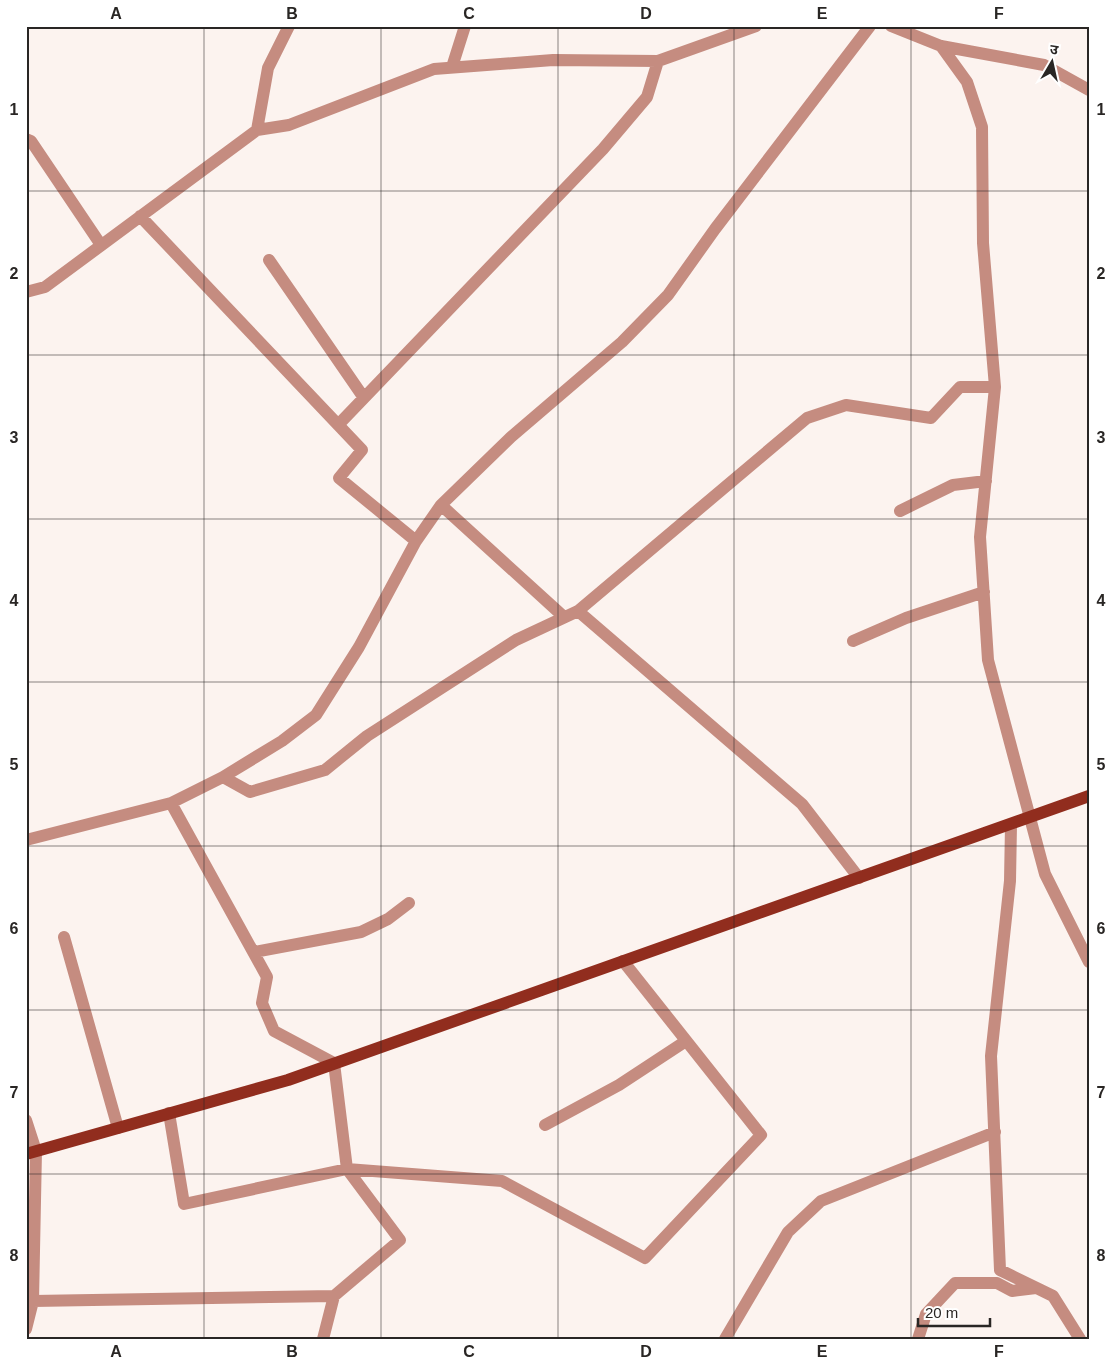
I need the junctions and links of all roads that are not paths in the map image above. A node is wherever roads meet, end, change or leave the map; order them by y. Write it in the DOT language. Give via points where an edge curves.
graph roads {
  1 [pos="290,26"];
  2 [pos="465,26"];
  3 [pos="756,26"];
  4 [pos="870,26"];
  5 [pos="890,26"];
  6 [pos="941,46"];
  7 [pos="658,61"];
  8 [pos="452,67"];
  9 [pos="1089,90"];
  10 [pos="257,130"];
  11 [pos="26,139"];
  12 [pos="140,216"];
  13 [pos="101,245"];
  14 [pos="269,260"];
  15 [pos="26,292"];
  16 [pos="996,387"];
  17 [pos="364,398"];
  18 [pos="338,425"];
  19 [pos="986,481"];
  20 [pos="441,505"];
  21 [pos="900,511"];
  22 [pos="416,542"];
  23 [pos="984,592"];
  24 [pos="578,611"];
  25 [pos="564,618"];
  26 [pos="853,641"];
  27 [pos="223,777"];
  28 [pos="1089,796"];
  29 [pos="171,802"];
  30 [pos="1031,817"];
  31 [pos="1011,825"];
  32 [pos="26,840"];
  33 [pos="859,878"];
  34 [pos="409,903"];
  35 [pos="64,937"];
  36 [pos="254,952"];
  37 [pos="623,961"];
  38 [pos="1089,962"];
  39 [pos="686,1041"];
  40 [pos="334,1063"];
  41 [pos="169,1114"];
  42 [pos="26,1120"];
  43 [pos="545,1125"];
  44 [pos="118,1128"];
  45 [pos="995,1132"];
  46 [pos="31,1153"];
  47 [pos="347,1169"];
  48 [pos="1036,1288"];
  49 [pos="334,1296"];
  50 [pos="33,1302"];
  51 [pos="26,1329"];
  52 [pos="323,1339"];
  53 [pos="725,1339"];
  54 [pos="918,1339"];
  55 [pos="1080,1339"];
  1 -- 10 [label="street" via="268,68"];
  2 -- 8 [label="street"];
  3 -- 7 [label="street"];
  4 -- 20 [label="street" via="668,295 622,342 510,437"];
  5 -- 6 [label="street"];
  6 -- 9 [label="street" via="1044,65"];
  6 -- 16 [label="street" via="967,82 982,127 983,243"];
  7 -- 8 [label="street" via="553,60"];
  7 -- 17 [label="street" via="647,97 603,149"];
  8 -- 10 [label="street" via="434,69 289,125"];
  10 -- 12 [label="street"];
  11 -- 13 [label="street"];
  12 -- 13 [label="street"];
  12 -- 18 [label="street"];
  13 -- 15 [label="street" via="45,286"];
  14 -- 17 [label="street"];
  16 -- 19 [label="street"];
  16 -- 24 [label="street" via="960,387 930,418 846,405 807,418"];
  17 -- 18 [label="street"];
  18 -- 22 [label="street" via="362,450 338,478"];
  19 -- 21 [label="street" via="953,485"];
  19 -- 23 [label="street" via="980,537"];
  20 -- 22 [label="street"];
  20 -- 25 [label="street"];
  22 -- 27 [label="street" via="359,647 316,715 282,741"];
  23 -- 26 [label="street" via="906,618"];
  23 -- 30 [label="street" via="988,660"];
  24 -- 25 [label="street"];
  24 -- 33 [label="street" via="802,804"];
  25 -- 27 [label="street" via="508,645 367,736 325,770 250,792"];
  27 -- 29 [label="street"];
  28 -- 30 [label="main road"];
  29 -- 32 [label="street"];
  29 -- 36 [label="street"];
  30 -- 31 [label="main road"];
  30 -- 38 [label="street" via="1045,874"];
  31 -- 33 [label="main road"];
  31 -- 45 [label="street" via="1010,881 991,1056"];
  33 -- 37 [label="main road"];
  34 -- 36 [label="street" via="388,919 361,932"];
  35 -- 44 [label="street"];
  36 -- 40 [label="street" via="267,977 262,1003 274,1031"];
  37 -- 39 [label="street"];
  37 -- 40 [label="main road"];
  39 -- 43 [label="street" via="619,1085"];
  39 -- 47 [label="street" via="761,1135 644,1258 502,1181"];
  40 -- 41 [label="main road" via="288,1080"];
  40 -- 47 [label="street"];
  41 -- 44 [label="main road"];
  41 -- 47 [label="street" via="184,1204"];
  42 -- 46 [label="street"];
  44 -- 46 [label="main road"];
  45 -- 48 [label="street" via="1000,1270"];
  45 -- 53 [label="street" via="821,1201 788,1232"];
  46 -- 50 [label="street"];
  47 -- 49 [label="street" via="400,1240"];
  48 -- 54 [label="street" via="1012,1291 997,1283 955,1283 926,1314"];
  48 -- 55 [label="street" via="1053,1296"];
  49 -- 50 [label="street"];
  49 -- 52 [label="street"];
  50 -- 51 [label="street"];
}
